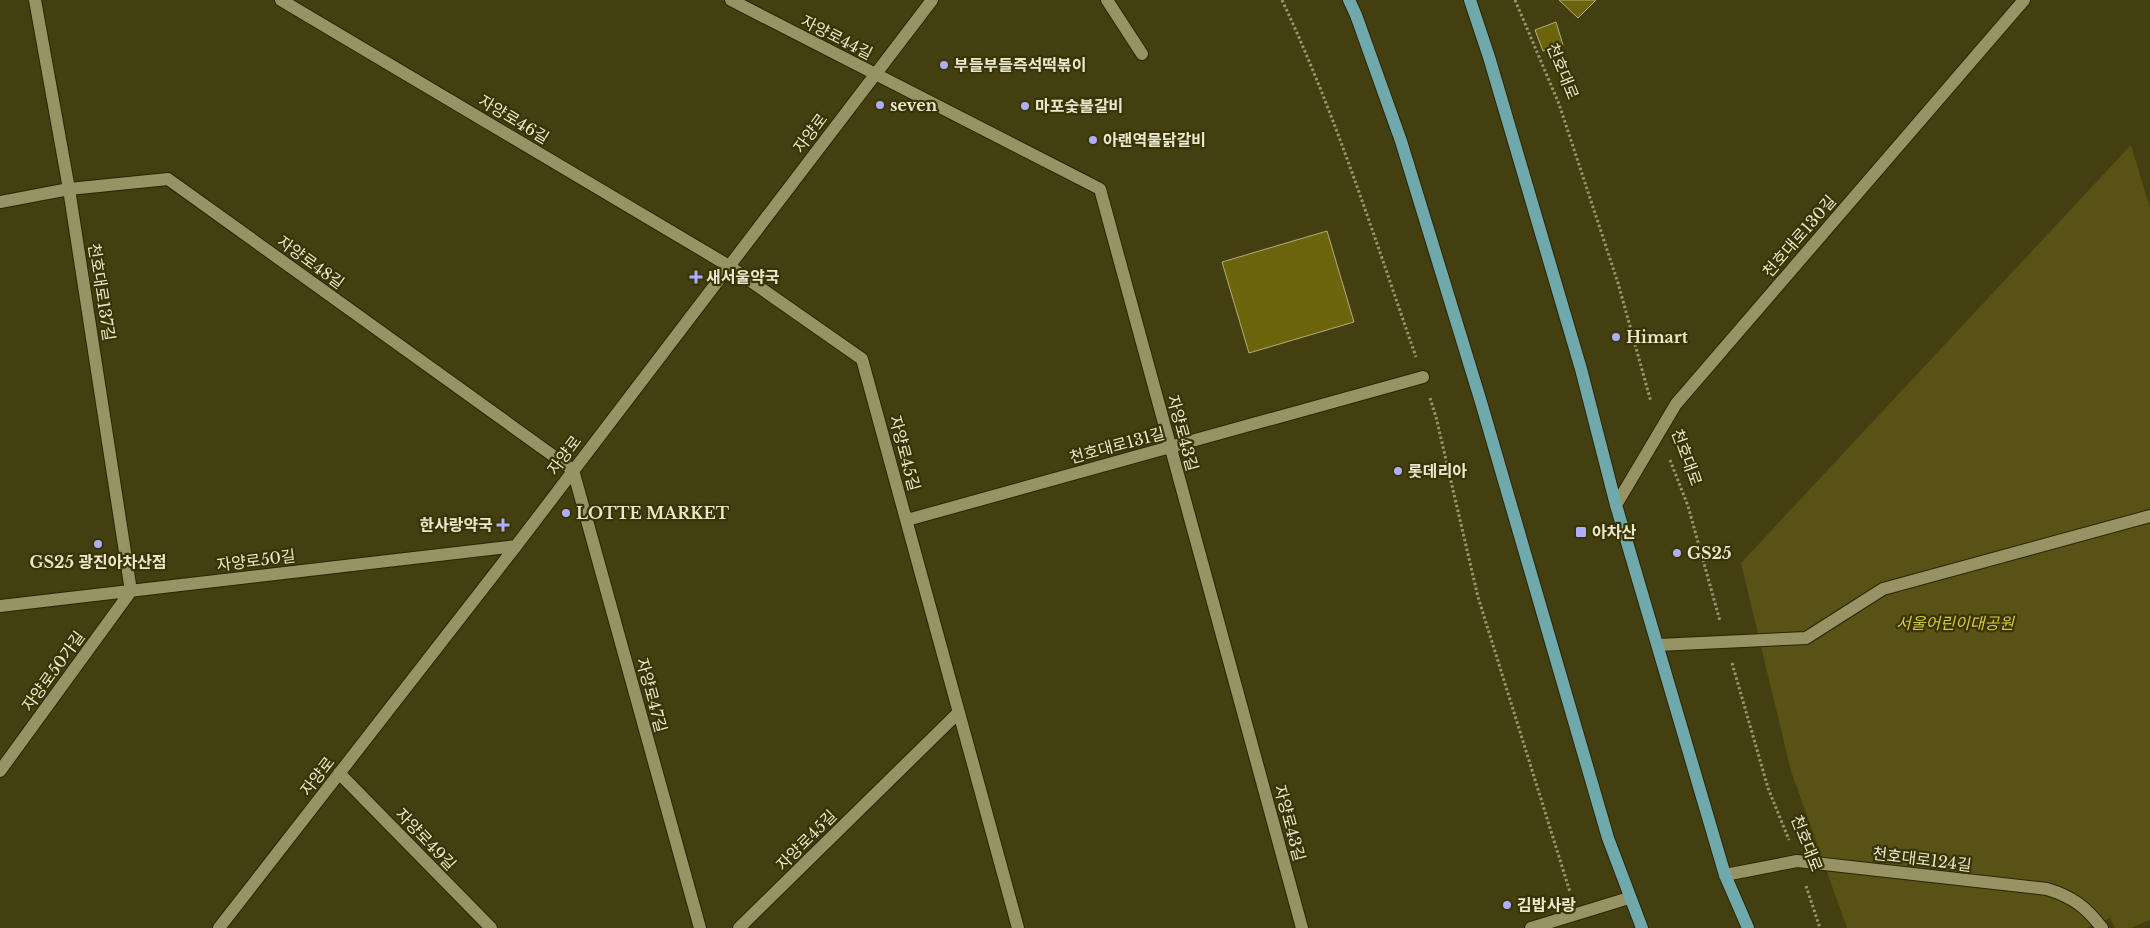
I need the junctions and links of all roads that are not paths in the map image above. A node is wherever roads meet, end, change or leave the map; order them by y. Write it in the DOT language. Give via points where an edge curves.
graph roads {
  1 [pos="35,0"];
  2 [pos="281,0"];
  3 [pos="731,0"];
  4 [pos="932,0"];
  5 [pos="1107,0"];
  6 [pos="1350,0"];
  7 [pos="1470,0"];
  8 [pos="2024,0"];
  9 [pos="1142,54"];
  10 [pos="875,74"];
  11 [pos="69,189"];
  12 [pos="0,202"];
  13 [pos="729,266"];
  14 [pos="1423,377"];
  15 [pos="1170,447"];
  16 [pos="573,470"];
  17 [pos="1616,505"];
  18 [pos="2150,516"];
  19 [pos="907,520"];
  20 [pos="516,546"];
  21 [pos="132,591"];
  22 [pos="0,606"];
  23 [pos="1658,645"];
  24 [pos="959,712"];
  25 [pos="0,771"];
  26 [pos="339,773"];
  27 [pos="1726,875"];
  28 [pos="1629,898"];
  29 [pos="219,928"];
  30 [pos="491,928"];
  31 [pos="700,928"];
  32 [pos="739,928"];
  33 [pos="1018,928"];
  34 [pos="1302,928"];
  35 [pos="1532,928"];
  36 [pos="1642,928"];
  37 [pos="1748,928"];
  38 [pos="2102,928"];
  1 -- 11 [label="street, 천호대로137길"];
  2 -- 13 [label="street, 자양로46길"];
  3 -- 10 [label="street, 자양로44길"];
  4 -- 10 [label="street, 자양로"];
  5 -- 9 [label="street"];
  6 -- 28 [label="main road" via="1401,141 1608,838"];
  7 -- 17 [label="main road" via="1575,350"];
  8 -- 17 [label="street, 천호대로130길" via="1676,404"];
  10 -- 13 [label="street, 자양로"];
  10 -- 15 [label="street, 자양로43길" via="1100,189"];
  11 -- 12 [label="street, 자양로48길"];
  11 -- 16 [label="street, 자양로48길" via="168,179"];
  11 -- 21 [label="street, 천호대로137길"];
  13 -- 16 [label="street, 자양로"];
  13 -- 19 [label="street, 자양로45길" via="862,359"];
  14 -- 15 [label="street, 천호대로131길"];
  15 -- 19 [label="street, 천호대로131길"];
  15 -- 34 [label="street, 자양로43길"];
  16 -- 20 [label="street, 자양로"];
  16 -- 31 [label="street, 자양로47길"];
  17 -- 23 [label="main road"];
  18 -- 23 [label="street" via="1883,588 1806,638"];
  19 -- 24 [label="street, 자양로45길"];
  20 -- 21 [label="street, 자양로50길"];
  20 -- 26 [label="street, 자양로"];
  21 -- 22 [label="street, 자양로50길"];
  21 -- 25 [label="street, 자양로50가길"];
  23 -- 27 [label="main road"];
  24 -- 32 [label="street, 자양로45길"];
  24 -- 33 [label="street, 자양로45길"];
  26 -- 29 [label="street, 자양로"];
  26 -- 30 [label="street, 자양로49길"];
  27 -- 37 [label="main road"];
  27 -- 38 [label="street, 천호대로124길" via="1797,860 2047,889 2068,895"];
  28 -- 35 [label="street"];
  28 -- 36 [label="main road"];
}
